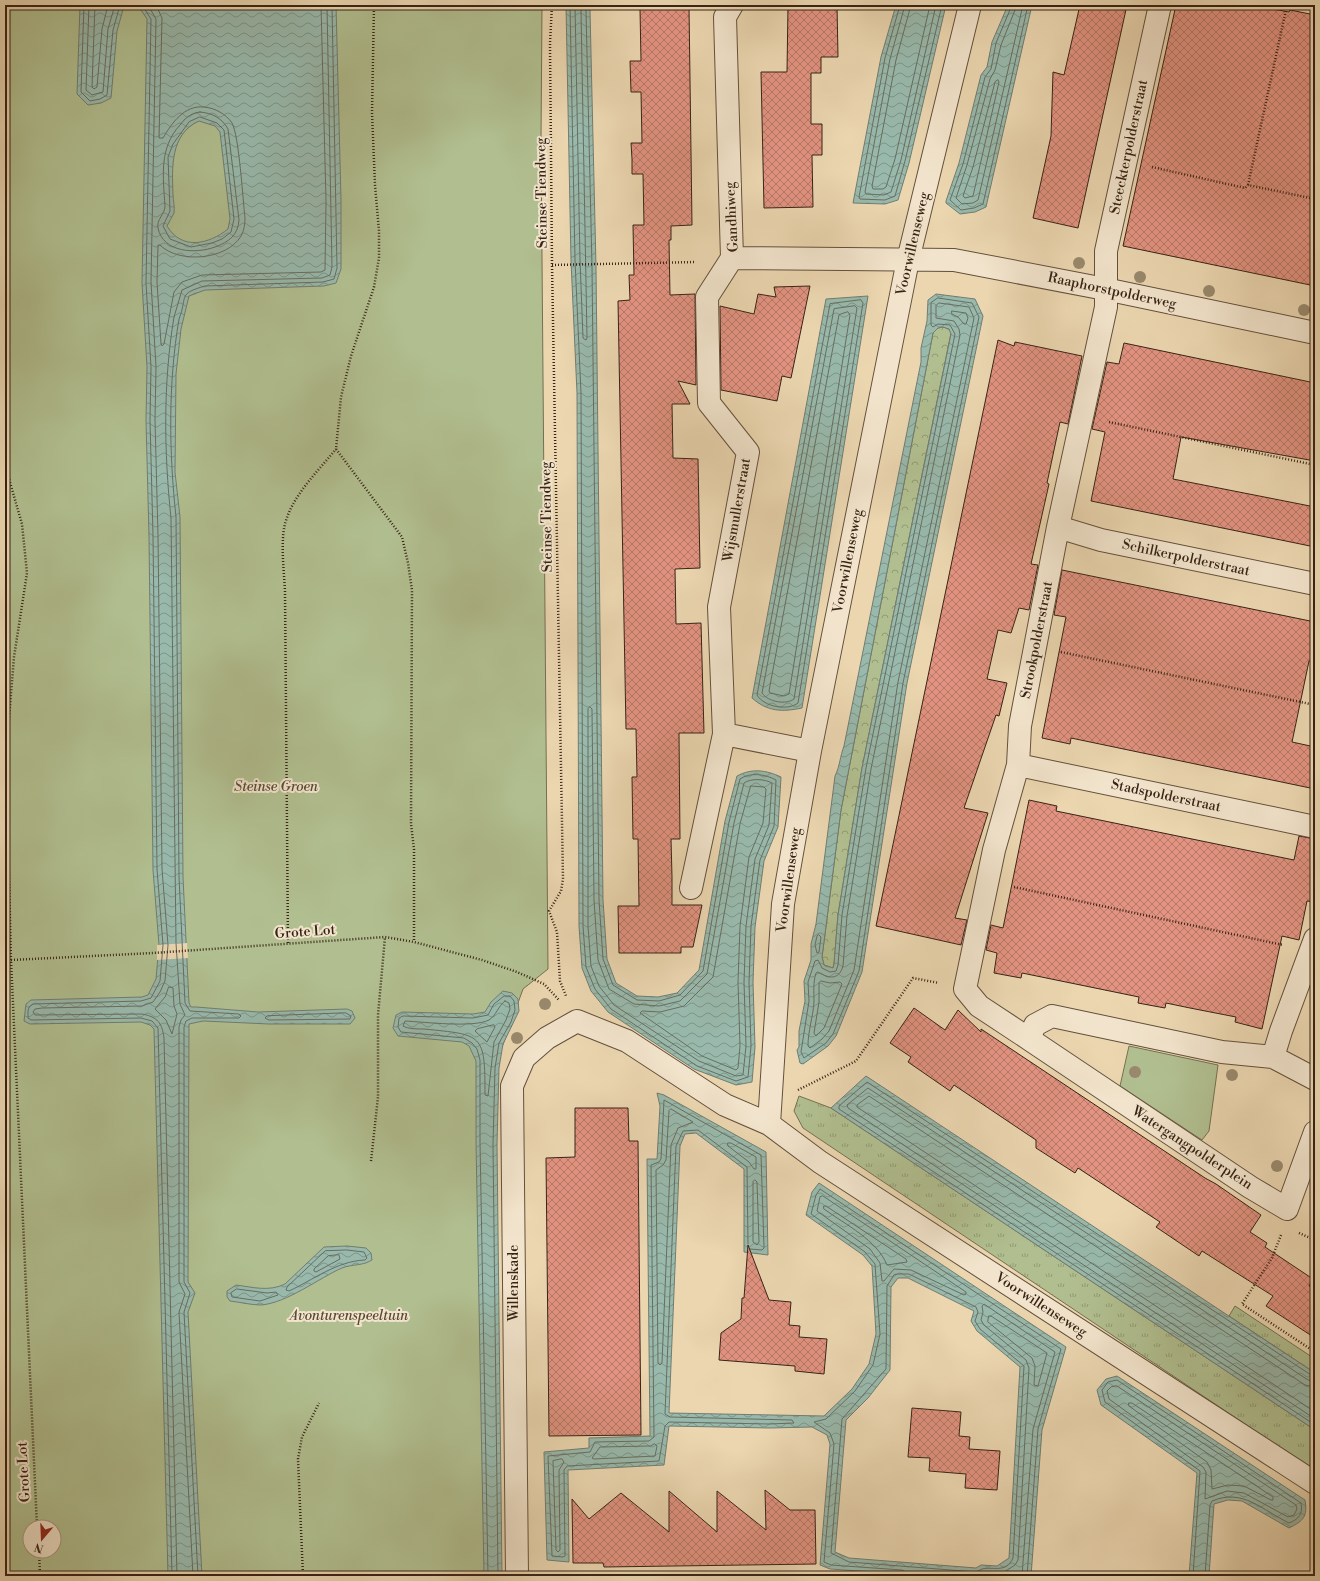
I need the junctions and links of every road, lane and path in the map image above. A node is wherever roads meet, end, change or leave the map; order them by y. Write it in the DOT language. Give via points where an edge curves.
graph roads {
  1 [pos="374,5"];
  2 [pos="552,5"];
  3 [pos="732,5"];
  4 [pos="970,5"];
  5 [pos="1160,5"];
  6 [pos="1288,5"];
  7 [pos="1126,161"];
  8 [pos="1248,185"];
  9 [pos="1315,199"];
  10 [pos="732,258"];
  11 [pos="908,260"];
  12 [pos="552,265"];
  13 [pos="1105,289"];
  14 [pos="1315,333"];
  15 [pos="1083,417"];
  16 [pos="336,449"];
  17 [pos="5,465"];
  18 [pos="1315,465"];
  19 [pos="1058,528"];
  20 [pos="1315,584"];
  21 [pos="1036,646"];
  22 [pos="1315,705"];
  23 [pos="724,734"];
  24 [pos="810,751"];
  25 [pos="1018,765"];
  26 [pos="1315,827"];
  27 [pos="988,882"];
  28 [pos="691,888"];
  29 [pos="385,937"];
  30 [pos="414,942"];
  31 [pos="288,943"];
  32 [pos="1313,945"];
  33 [pos="11,960"];
  34 [pos="965,989"];
  35 [pos="577,1021"];
  36 [pos="1029,1039"];
  37 [pos="1273,1057"];
  38 [pos="1315,1079"];
  39 [pos="794,1092"];
  40 [pos="769,1124"];
  41 [pos="1315,1132"];
  42 [pos="371,1161"];
  43 [pos="1287,1209"];
  44 [pos="1315,1352"];
  45 [pos="319,1403"];
  46 [pos="1315,1484"];
  47 [pos="37,1519"];
  48 [pos="39,1559"];
  49 [pos="40,1576"];
  50 [pos="303,1576"];
  51 [pos="517,1576"];
  1 -- 16 [label="path" via="372,113 379,258 374,287 350,356 341,397"];
  2 -- 12 [label="path, Steinse Tiendweg"];
  3 -- 10 [label="street, Gandhiweg" via="725,17"];
  4 -- 11 [label="street, Voorwillenseweg"];
  5 -- 7 [label="street, Steeckterpolderstraat"];
  6 -- 8 [label="path"];
  7 -- 8 [label="path" via="1245,188"];
  7 -- 13 [label="street, Steeckterpolderstraat" via="1106,252"];
  8 -- 9 [label="path"];
  10 -- 11 [label="street, Gandhiweg"];
  10 -- 12 [label="path" via="707,262"];
  10 -- 23 [label="street, Wijsmullerstraat" via="707,297 709,403 748,452 719,607"];
  11 -- 13 [label="street, Raaphorstpolderweg" via="954,260"];
  11 -- 24 [label="street, Voorwillenseweg"];
  12 -- 35 [label="path, Steinse Tiendweg" via="562,880 561,891 549,911 557,932 560,982"];
  13 -- 14 [label="street, Raaphorstpolderweg"];
  13 -- 15 [label="street, Strookpolderstraat" via="1106,307"];
  15 -- 18 [label="path"];
  15 -- 19 [label="street, Strookpolderstraat"];
  16 -- 30 [label="path" via="402,537 408,562 412,590 411,824 414,849"];
  16 -- 31 [label="path" via="301,490 288,512 282,537 285,590"];
  17 -- 33 [label="path, Grote Lot" via="22,524 27,573 14,657 6,756"];
  19 -- 20 [label="street, Schilkerpolderstraat" via="1101,540"];
  19 -- 21 [label="street, Strookpolderstraat"];
  21 -- 22 [label="path"];
  21 -- 25 [label="street, Strookpolderstraat" via="1020,726"];
  23 -- 24 [label="street"];
  23 -- 28 [label="street, Wijsmullerstraat"];
  24 -- 40 [label="street, Voorwillenseweg" via="783,904"];
  25 -- 26 [label="street, Stadspolderstraat"];
  25 -- 27 [label="street, Strookpolderstraat" via="998,834"];
  27 -- 32 [label="path"];
  27 -- 34 [label="street, Strookpolderstraat"];
  29 -- 30 [label="path, Grote Lot"];
  29 -- 31 [label="path, Grote Lot"];
  29 -- 42 [label="path" via="378,1015 378,1097"];
  30 -- 35 [label="path, Grote Lot" via="482,960 544,984"];
  31 -- 33 [label="path, Grote Lot"];
  32 -- 37 [label="street"];
  33 -- 47 [label="path, Grote Lot"];
  34 -- 36 [label="street, Watergangpolderplein" via="979,1006"];
  34 -- 39 [label="path" via="914,978 856,1061"];
  35 -- 40 [label="street, Voorwillenseweg" via="627,1041 725,1104"];
  35 -- 51 [label="street, Willenskade" via="547,1038 524,1058 512,1086"];
  36 -- 37 [label="street" via="1035,1025 1052,1016 1222,1052"];
  36 -- 43 [label="street, Watergangpolderplein"];
  37 -- 38 [label="street"];
  40 -- 46 [label="street, Voorwillenseweg" via="820,1162"];
  41 -- 43 [label="street"];
  43 -- 44 [label="path" via="1286,1225 1272,1258 1242,1304"];
  45 -- 50 [label="path" via="302,1438 298,1459"];
  48 -- 49 [label="path"];
}
